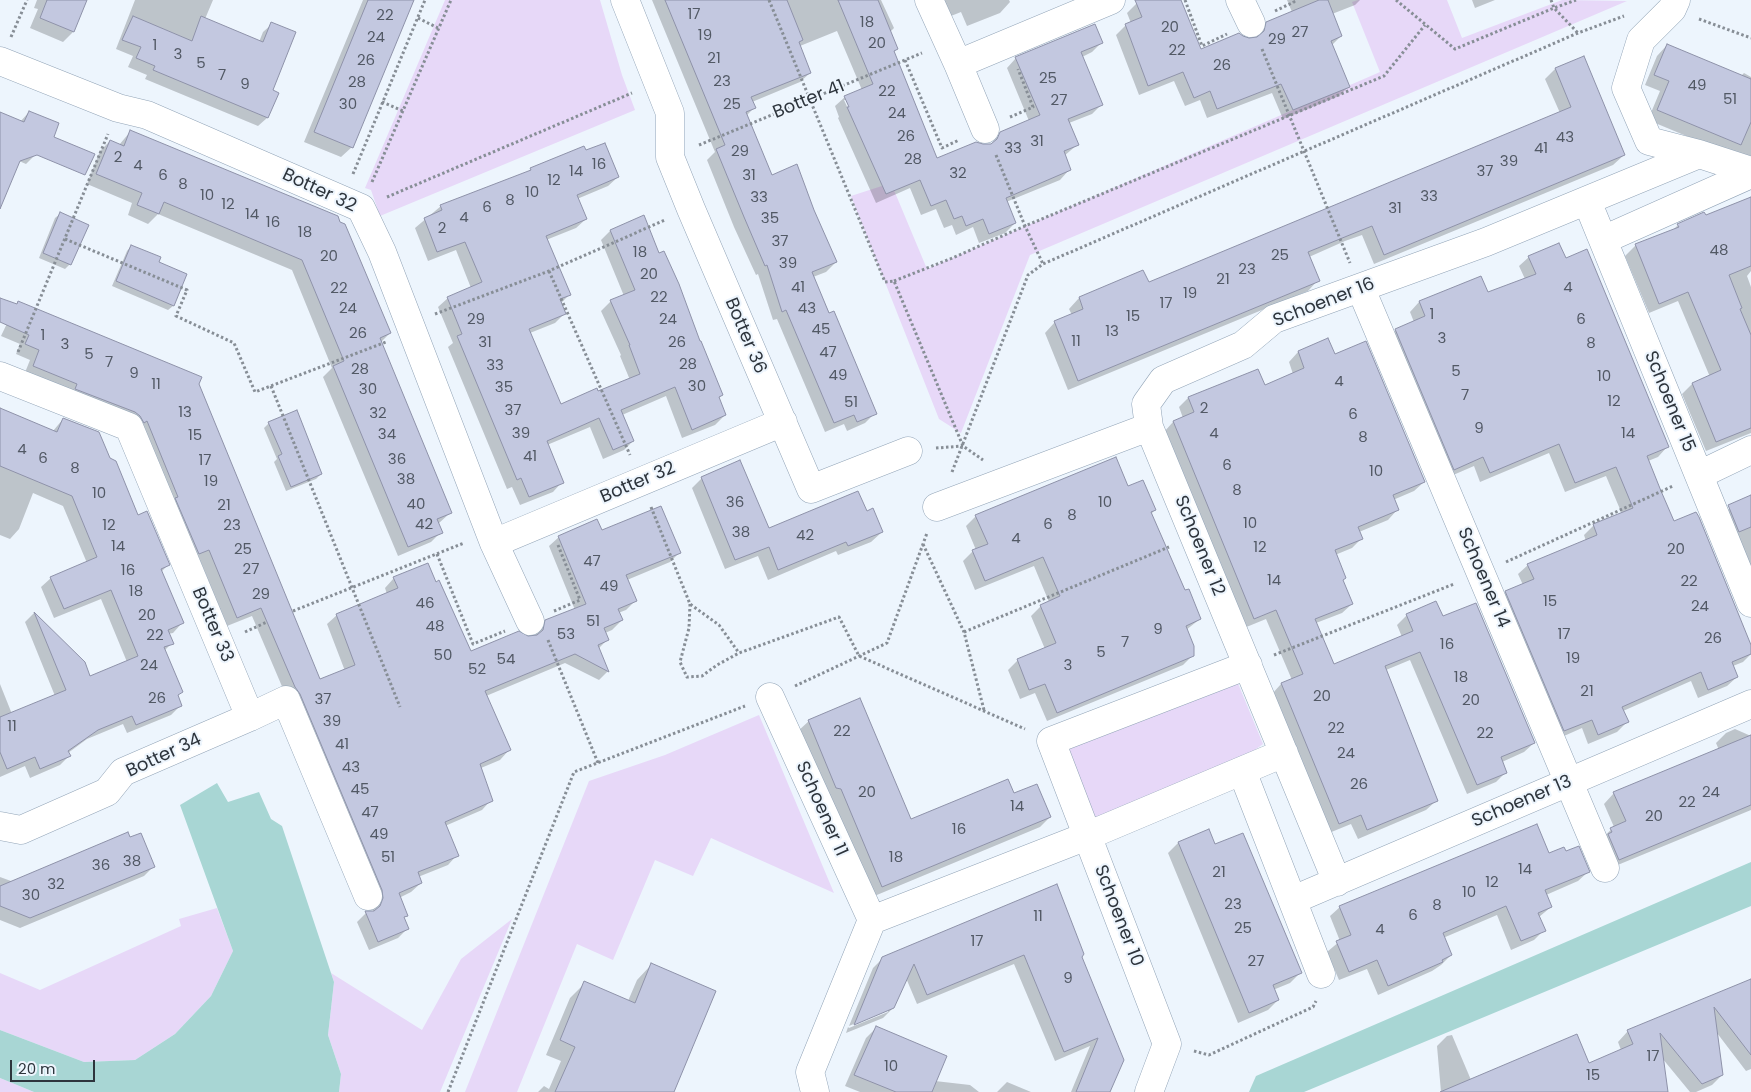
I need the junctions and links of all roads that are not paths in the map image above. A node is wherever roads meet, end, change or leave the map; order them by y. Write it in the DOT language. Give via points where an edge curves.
graph roads {
  1 [pos="625,0"];
  2 [pos="930,0"];
  3 [pos="1111,0"];
  4 [pos="1674,4"];
  5 [pos="953,53"];
  6 [pos="0,61"];
  7 [pos="985,129"];
  8 [pos="1649,141"];
  9 [pos="1699,154"];
  10 [pos="1751,173"];
  11 [pos="1637,180"];
  12 [pos="1587,201"];
  13 [pos="1603,240"];
  14 [pos="1361,289"];
  15 [pos="3,377"];
  16 [pos="783,422"];
  17 [pos="1149,427"];
  18 [pos="1751,450"];
  19 [pos="908,451"];
  20 [pos="1699,475"];
  21 [pos="937,507"];
  22 [pos="494,543"];
  23 [pos="1751,604"];
  24 [pos="530,621"];
  25 [pos="1248,665"];
  26 [pos="770,697"];
  27 [pos="1751,704"];
  28 [pos="250,717"];
  29 [pos="1284,753"];
  30 [pos="1242,770"];
  31 [pos="1569,782"];
  32 [pos="0,826"];
  33 [pos="1088,836"];
  34 [pos="1604,868"];
  35 [pos="1337,882"];
  36 [pos="368,896"];
  37 [pos="1293,900"];
  38 [pos="872,920"];
  39 [pos="1321,974"];
  40 [pos="815,1092"];
  41 [pos="1150,1092"];
  1 -- 16 [label="street, Botter 36" via="670,113 670,156"];
  2 -- 5 [label="street"];
  3 -- 5 [label="street"];
  4 -- 8 [label="street" via="1641,40 1626,88"];
  5 -- 7 [label="street"];
  6 -- 22 [label="street, Botter 32" via="118,108 147,115 351,204 382,252"];
  8 -- 9 [label="street"];
  8 -- 11 [label="street"];
  9 -- 10 [label="street"];
  9 -- 11 [label="street, Schoener 16"];
  10 -- 13 [label="street"];
  11 -- 12 [label="street, Schoener 16"];
  12 -- 13 [label="street, Schoener 15"];
  12 -- 14 [label="street, Schoener 16"];
  13 -- 20 [label="street, Schoener 15"];
  14 -- 17 [label="street, Schoener 16" via="1274,319 1242,345 1163,380 1146,404"];
  14 -- 31 [label="street, Schoener 14"];
  15 -- 28 [label="street, Botter 33" via="129,427"];
  16 -- 19 [label="street, Botter 36" via="811,489"];
  16 -- 22 [label="street, Botter 32"];
  17 -- 21 [label="street"];
  17 -- 25 [label="street, Schoener 12"];
  18 -- 20 [label="street"];
  20 -- 23 [label="street, Schoener 15"];
  22 -- 24 [label="street, Botter 32"];
  25 -- 29 [label="street, Schoener 12"];
  25 -- 33 [label="street, Schoener 10" via="1051,741"];
  26 -- 38 [label="street, Schoener 11"];
  27 -- 31 [label="street, Schoener 13"];
  28 -- 32 [label="street, Botter 34" via="123,772 107,792 21,830"];
  28 -- 36 [label="street" via="286,700"];
  29 -- 30 [label="street"];
  29 -- 35 [label="street, Schoener 12"];
  30 -- 33 [label="street"];
  30 -- 37 [label="street"];
  31 -- 34 [label="street, Schoener 14"];
  31 -- 35 [label="street, Schoener 13"];
  33 -- 38 [label="street"];
  33 -- 41 [label="street, Schoener 10" via="1167,1044"];
  35 -- 37 [label="street, Schoener 13"];
  37 -- 39 [label="street"];
  38 -- 40 [label="street" via="810,1072"];
}
